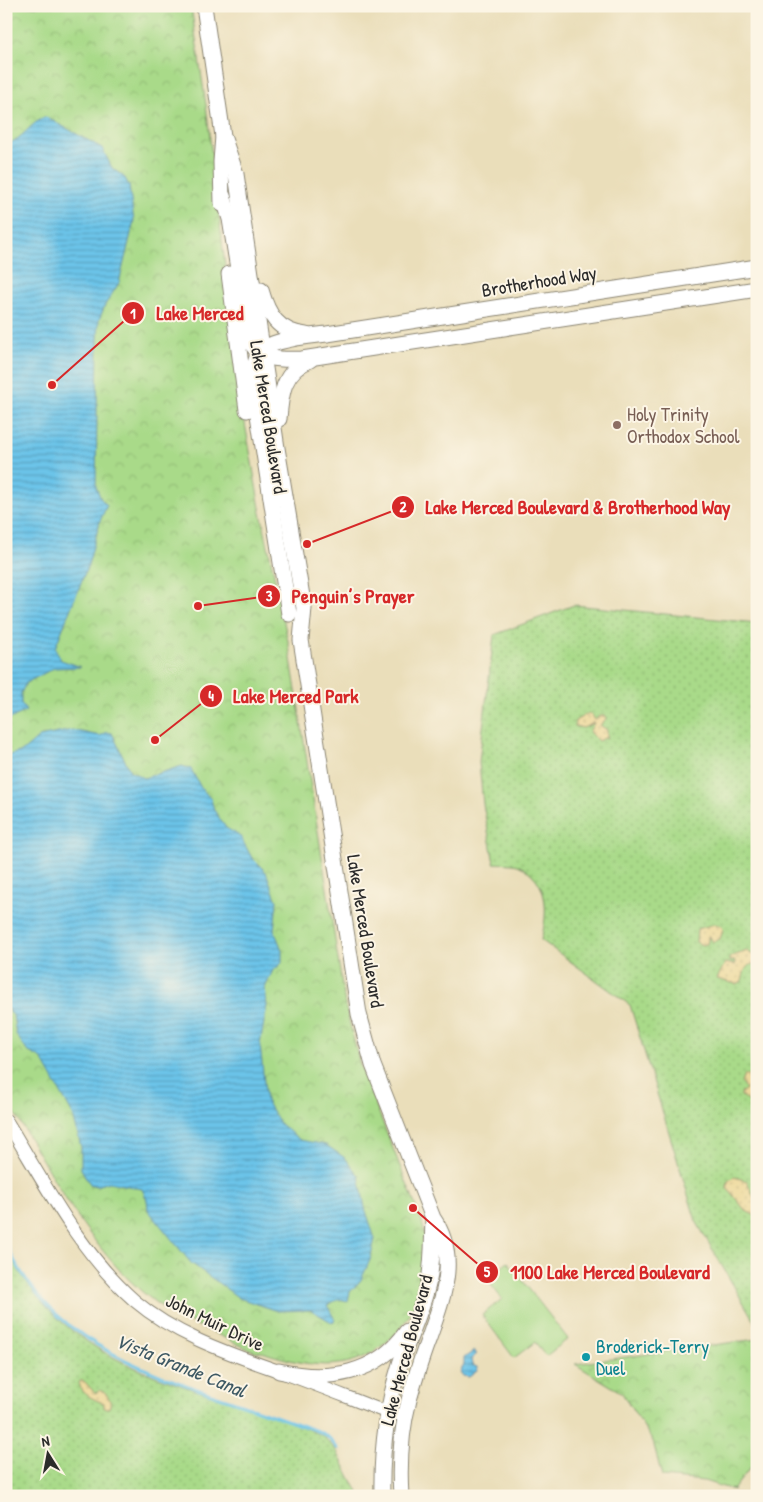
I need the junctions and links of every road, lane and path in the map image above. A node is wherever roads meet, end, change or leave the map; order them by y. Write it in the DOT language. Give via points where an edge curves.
graph roads {
  1 [pos="204,6"];
  2 [pos="223,136"];
  3 [pos="223,196"];
  4 [pos="244,230"];
  5 [pos="757,267"];
  6 [pos="757,289"];
  7 [pos="327,334"];
  8 [pos="261,353"];
  9 [pos="331,355"];
  10 [pos="277,448"];
  11 [pos="289,614"];
  12 [pos="301,640"];
  13 [pos="6,1120"];
  14 [pos="433,1218"];
  15 [pos="418,1316"];
  16 [pos="279,1371"];
  17 [pos="388,1412"];
  18 [pos="406,1416"];
  19 [pos="382,1496"];
  20 [pos="401,1496"];
  1 -- 2 [label="main road, Lake Merced Boulevard"];
  2 -- 3 [label="main road, Lake Merced Boulevard" via="220,169"];
  2 -- 4 [label="main road, Lake Merced Boulevard" via="236,174"];
  3 -- 8 [label="main road" via="230,219 248,336 253,347"];
  3 -- 11 [label="main road, Lake Merced Boulevard" via="222,216 248,418 266,522"];
  4 -- 7 [label="main road" via="270,316 290,332"];
  4 -- 8 [label="main road, Lake Merced Boulevard"];
  5 -- 7 [label="main road, Brotherhood Way"];
  6 -- 9 [label="main road"];
  7 -- 8 [label="main road" via="285,341"];
  8 -- 9 [label="main road" via="292,360"];
  8 -- 10 [label="main road, Lake Merced Boulevard"];
  8 -- 11 [label="main road" via="255,368 255,396"];
  9 -- 10 [label="main road" via="302,364 286,379 281,392"];
  10 -- 12 [label="main road, Lake Merced Boulevard" via="304,608"];
  11 -- 12 [label="main road, Lake Merced Boulevard"];
  12 -- 14 [label="main road, Lake Merced Boulevard" via="360,1019 377,1075"];
  13 -- 16 [label="street, John Muir Drive" via="68,1221 125,1291 150,1312 179,1329"];
  14 -- 15 [label="main road, Lake Merced Boulevard" via="430,1271"];
  14 -- 18 [label="main road, Lake Merced Boulevard" via="445,1243 447,1283"];
  15 -- 16 [label="main road" via="391,1351 357,1371 317,1376"];
  15 -- 17 [label="main road, Lake Merced Boulevard"];
  16 -- 17 [label="street, John Muir Drive"];
  17 -- 18 [label="street, John Muir Drive"];
  17 -- 19 [label="main road, Lake Merced Boulevard"];
  18 -- 20 [label="main road, Lake Merced Boulevard"];
}
